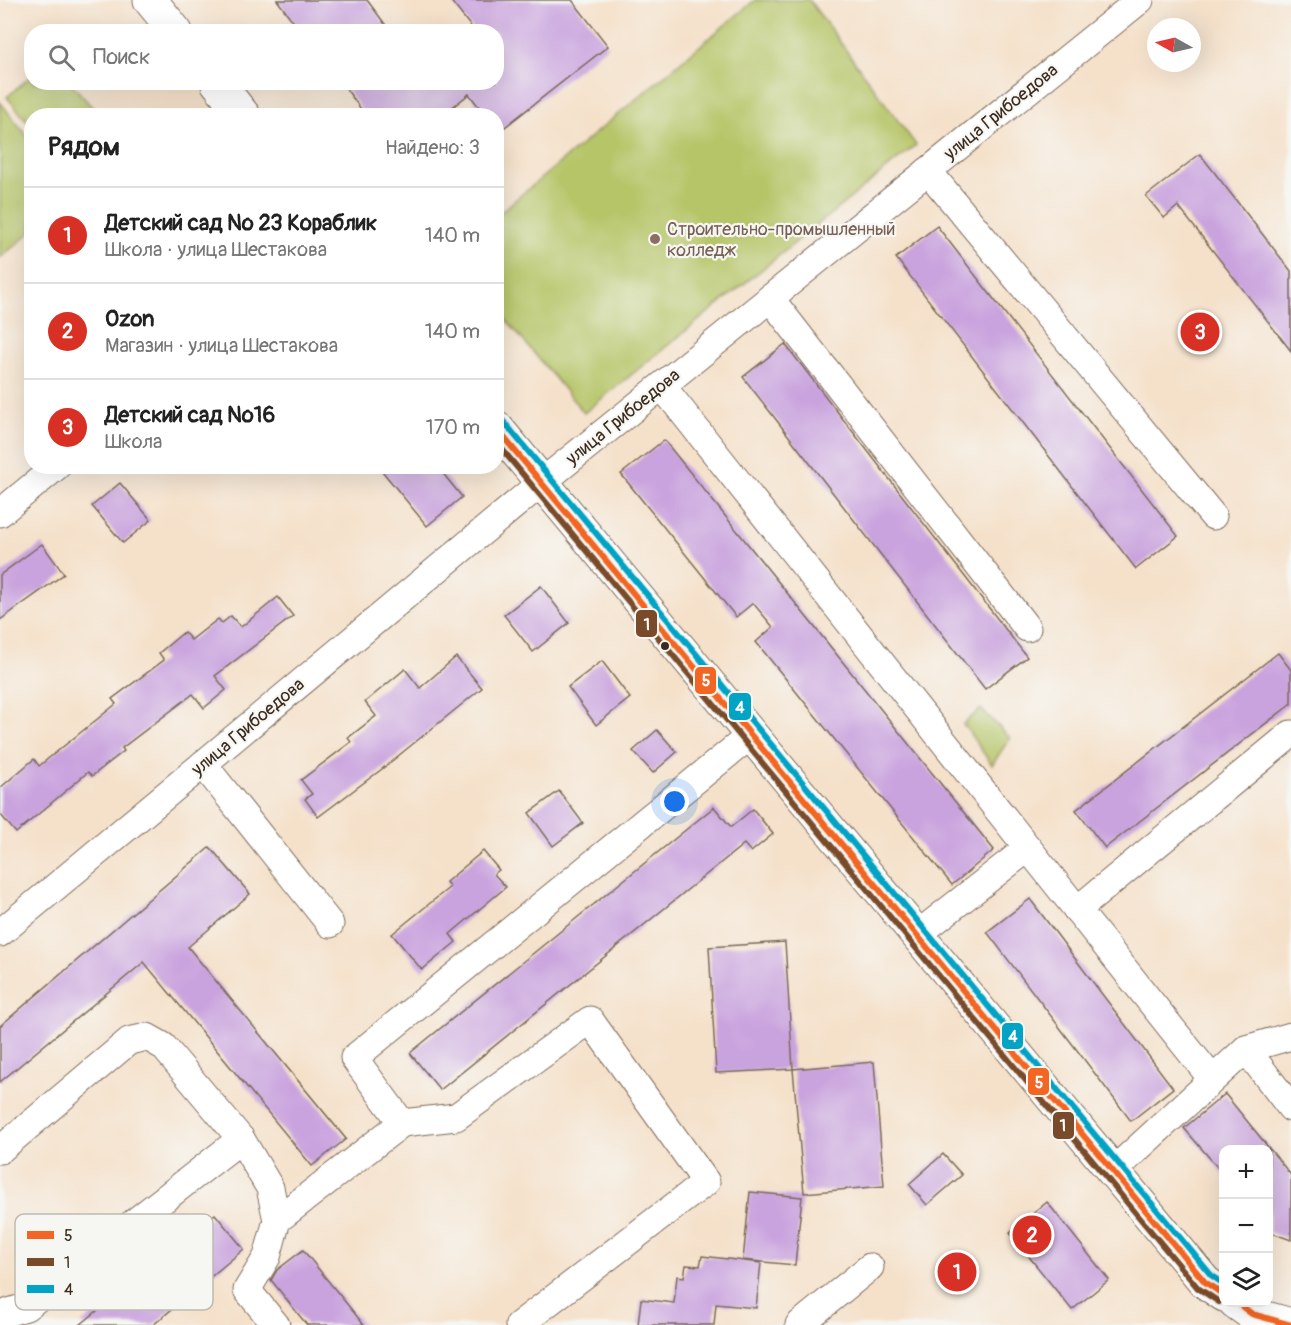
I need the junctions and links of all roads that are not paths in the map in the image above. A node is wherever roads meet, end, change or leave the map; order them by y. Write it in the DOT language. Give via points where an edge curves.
graph roads {
  1 [pos="150,0"];
  2 [pos="1140,0"];
  3 [pos="170,24"];
  4 [pos="223,90"];
  5 [pos="238,108"];
  6 [pos="928,171"];
  7 [pos="770,298"];
  8 [pos="662,386"];
  9 [pos="504,437"];
  10 [pos="47,474"];
  11 [pos="542,483"];
  12 [pos="0,513"];
  13 [pos="1213,516"];
  14 [pos="1027,628"];
  15 [pos="1291,734"];
  16 [pos="751,735"];
  17 [pos="203,764"];
  18 [pos="1028,848"];
  19 [pos="1077,910"];
  20 [pos="330,924"];
  21 [pos="0,933"];
  22 [pos="917,935"];
  23 [pos="1291,1036"];
  24 [pos="1246,1049"];
  25 [pos="1212,1079"];
  26 [pos="1291,1108"];
  27 [pos="402,1123"];
  28 [pos="241,1139"];
  29 [pos="0,1150"];
  30 [pos="1113,1171"];
  31 [pos="145,1214"];
  32 [pos="277,1220"];
  33 [pos="870,1267"];
  34 [pos="1214,1288"];
  35 [pos="1242,1307"];
  36 [pos="16,1310"];
  37 [pos="0,1320"];
  38 [pos="276,1325"];
  39 [pos="519,1325"];
  40 [pos="799,1325"];
  41 [pos="1291,1325"];
  1 -- 3 [label="main road"];
  2 -- 6 [label="street, улица Грибоедова"];
  4 -- 5 [label="main road"];
  6 -- 7 [label="street, улица Грибоедова"];
  6 -- 13 [label="street"];
  7 -- 8 [label="street, улица Грибоедова"];
  7 -- 14 [label="street"];
  8 -- 11 [label="street, улица Грибоедова"];
  8 -- 18 [label="street"];
  9 -- 11 [label="main road"];
  10 -- 12 [label="street"];
  11 -- 16 [label="main road"];
  11 -- 17 [label="street, улица Грибоедова"];
  15 -- 19 [label="street"];
  16 -- 22 [label="main road"];
  16 -- 27 [label="street" via="354,1058"];
  17 -- 20 [label="street"];
  17 -- 21 [label="street, улица Грибоедова"];
  18 -- 19 [label="street"];
  18 -- 22 [label="street"];
  19 -- 25 [label="street"];
  22 -- 30 [label="main road"];
  23 -- 24 [label="street"];
  24 -- 25 [label="street"];
  24 -- 26 [label="street"];
  25 -- 30 [label="street"];
  27 -- 32 [label="street"];
  27 -- 39 [label="street" via="456,1117 590,1020 706,1182"];
  28 -- 29 [label="street" via="163,1046 147,1037 129,1041"];
  28 -- 31 [label="street"];
  28 -- 32 [label="street" via="270,1188"];
  30 -- 34 [label="main road"];
  32 -- 38 [label="street" via="267,1257 247,1290"];
  33 -- 40 [label="street"];
  35 -- 41 [label="main road" via="1252,1314"];
  36 -- 37 [label="street"];
}
